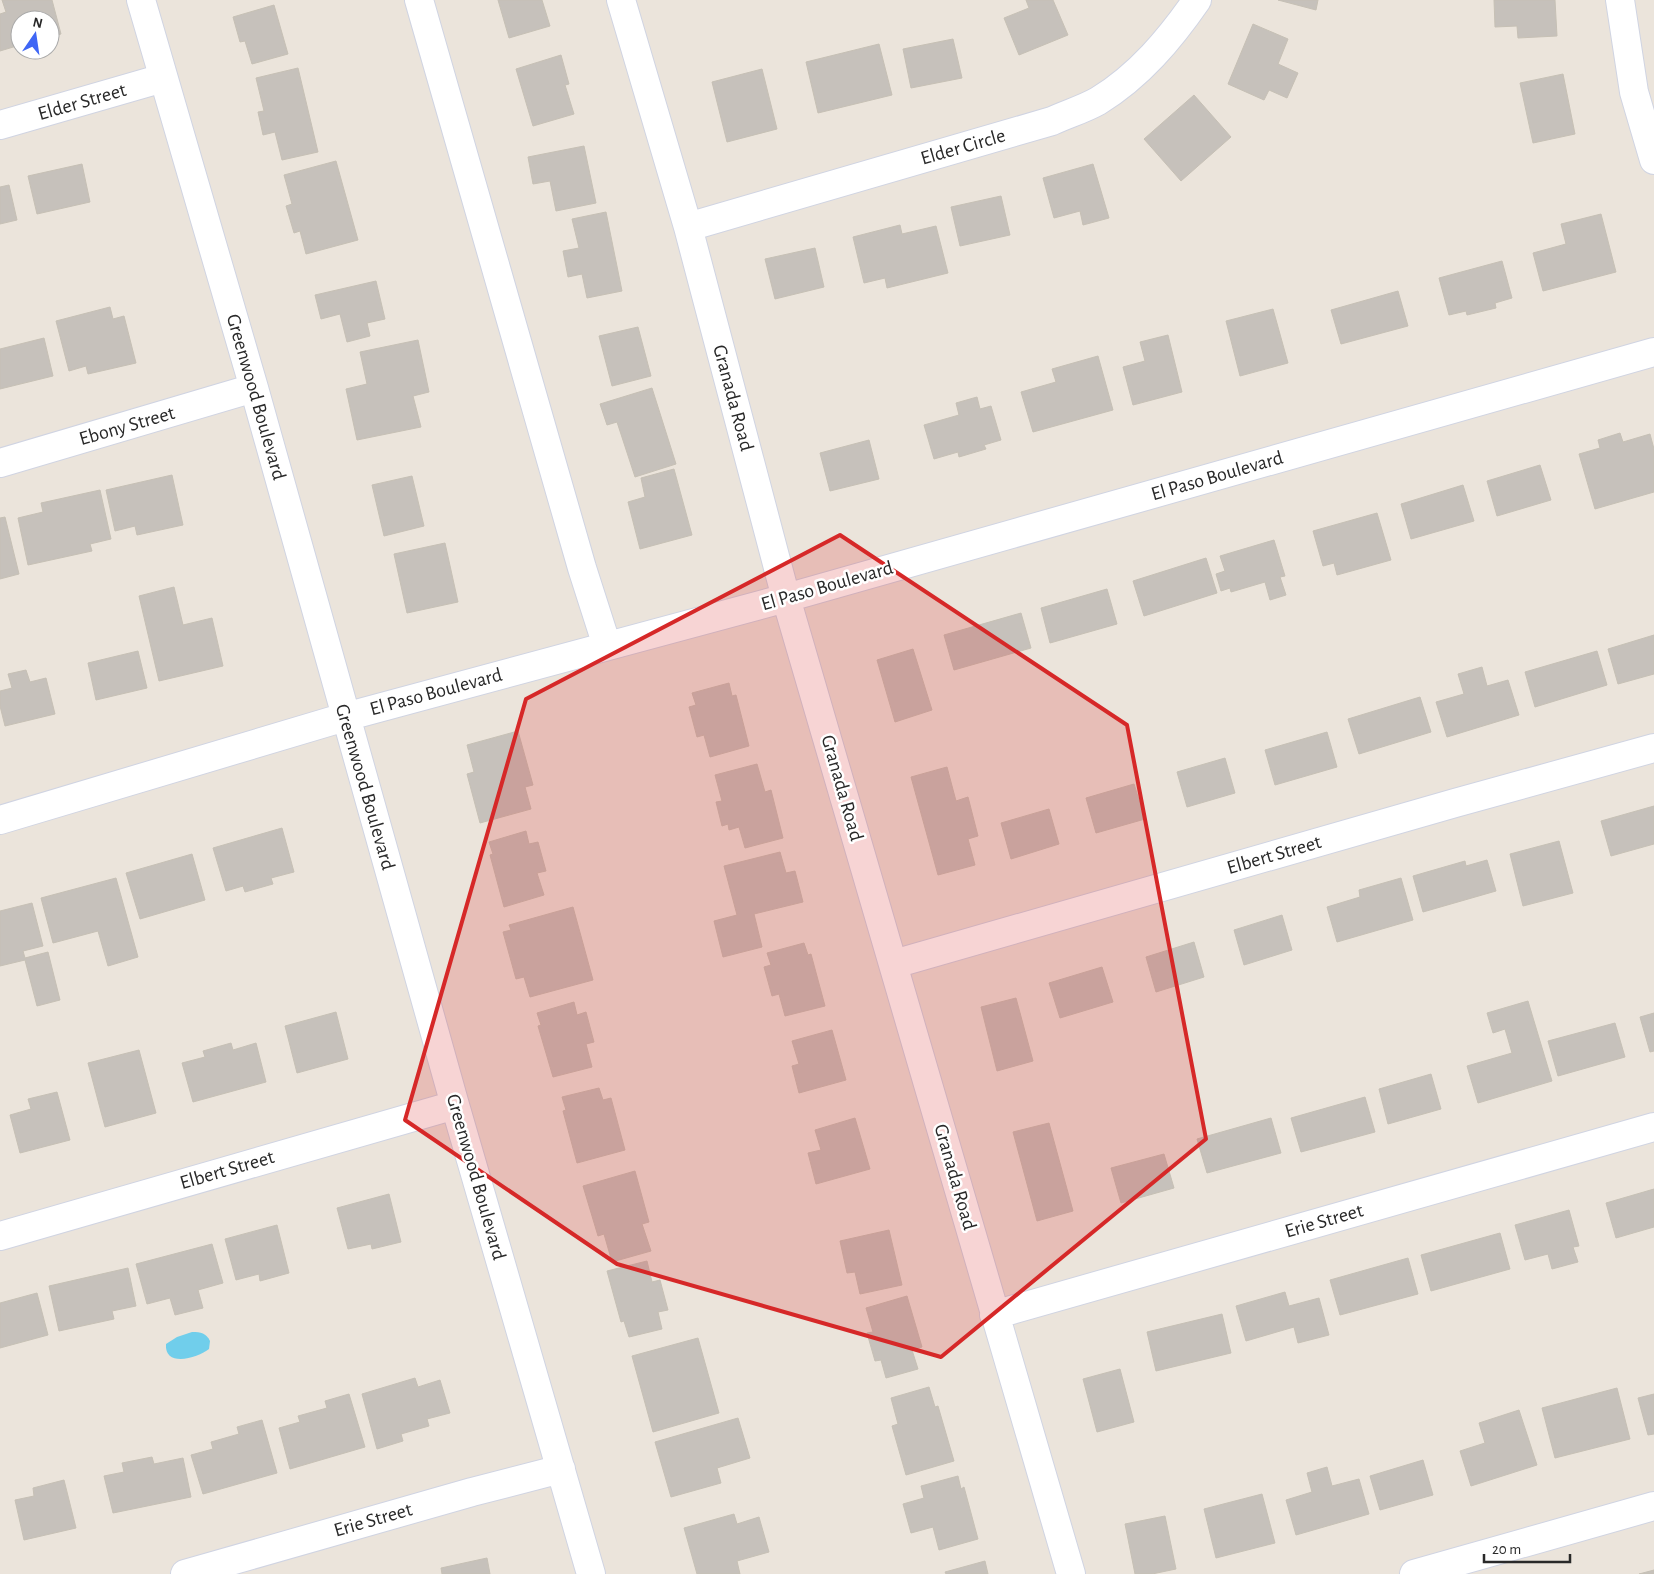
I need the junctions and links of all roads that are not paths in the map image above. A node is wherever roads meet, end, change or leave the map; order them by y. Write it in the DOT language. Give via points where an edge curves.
graph roads {
  1 [pos="141,0"];
  2 [pos="419,0"];
  3 [pos="621,0"];
  4 [pos="1197,0"];
  5 [pos="1620,0"];
  6 [pos="164,78"];
  7 [pos="0,125"];
  8 [pos="1654,160"];
  9 [pos="688,227"];
  10 [pos="1654,352"];
  11 [pos="254,388"];
  12 [pos="0,463"];
  13 [pos="786,598"];
  14 [pos="607,646"];
  15 [pos="345,717"];
  16 [pos="1654,748"];
  17 [pos="0,820"];
  18 [pos="894,964"];
  19 [pos="455,1105"];
  20 [pos="1654,1127"];
  21 [pos="0,1236"];
  22 [pos="994,1315"];
  23 [pos="561,1469"];
  24 [pos="1654,1506"];
  25 [pos="185,1574"];
  26 [pos="591,1574"];
  27 [pos="1071,1574"];
  28 [pos="1414,1574"];
  1 -- 6 [label="street, Greenwood Boulevard"];
  2 -- 14 [label="street"];
  3 -- 9 [label="street, Granada Road"];
  4 -- 9 [label="street, Elder Circle" via="1158,51 1126,81 1097,101 1052,121"];
  5 -- 8 [label="street" via="1634,92"];
  6 -- 7 [label="street, Elder Street"];
  6 -- 11 [label="street, Greenwood Boulevard"];
  9 -- 13 [label="street, Granada Road"];
  10 -- 13 [label="street, El Paso Boulevard"];
  11 -- 12 [label="street, Ebony Street"];
  11 -- 15 [label="street, Greenwood Boulevard"];
  13 -- 14 [label="street, El Paso Boulevard"];
  13 -- 18 [label="street, Granada Road"];
  14 -- 15 [label="street, El Paso Boulevard"];
  15 -- 17 [label="street, El Paso Boulevard"];
  15 -- 19 [label="street, Greenwood Boulevard"];
  16 -- 18 [label="street, Elbert Street"];
  18 -- 22 [label="street, Granada Road"];
  19 -- 21 [label="street, Elbert Street"];
  19 -- 23 [label="street, Greenwood Boulevard"];
  20 -- 22 [label="street, Erie Street"];
  22 -- 27 [label="street, Granada Road"];
  23 -- 25 [label="street, Erie Street"];
  23 -- 26 [label="street, Greenwood Boulevard"];
  24 -- 28 [label="street"];
}
